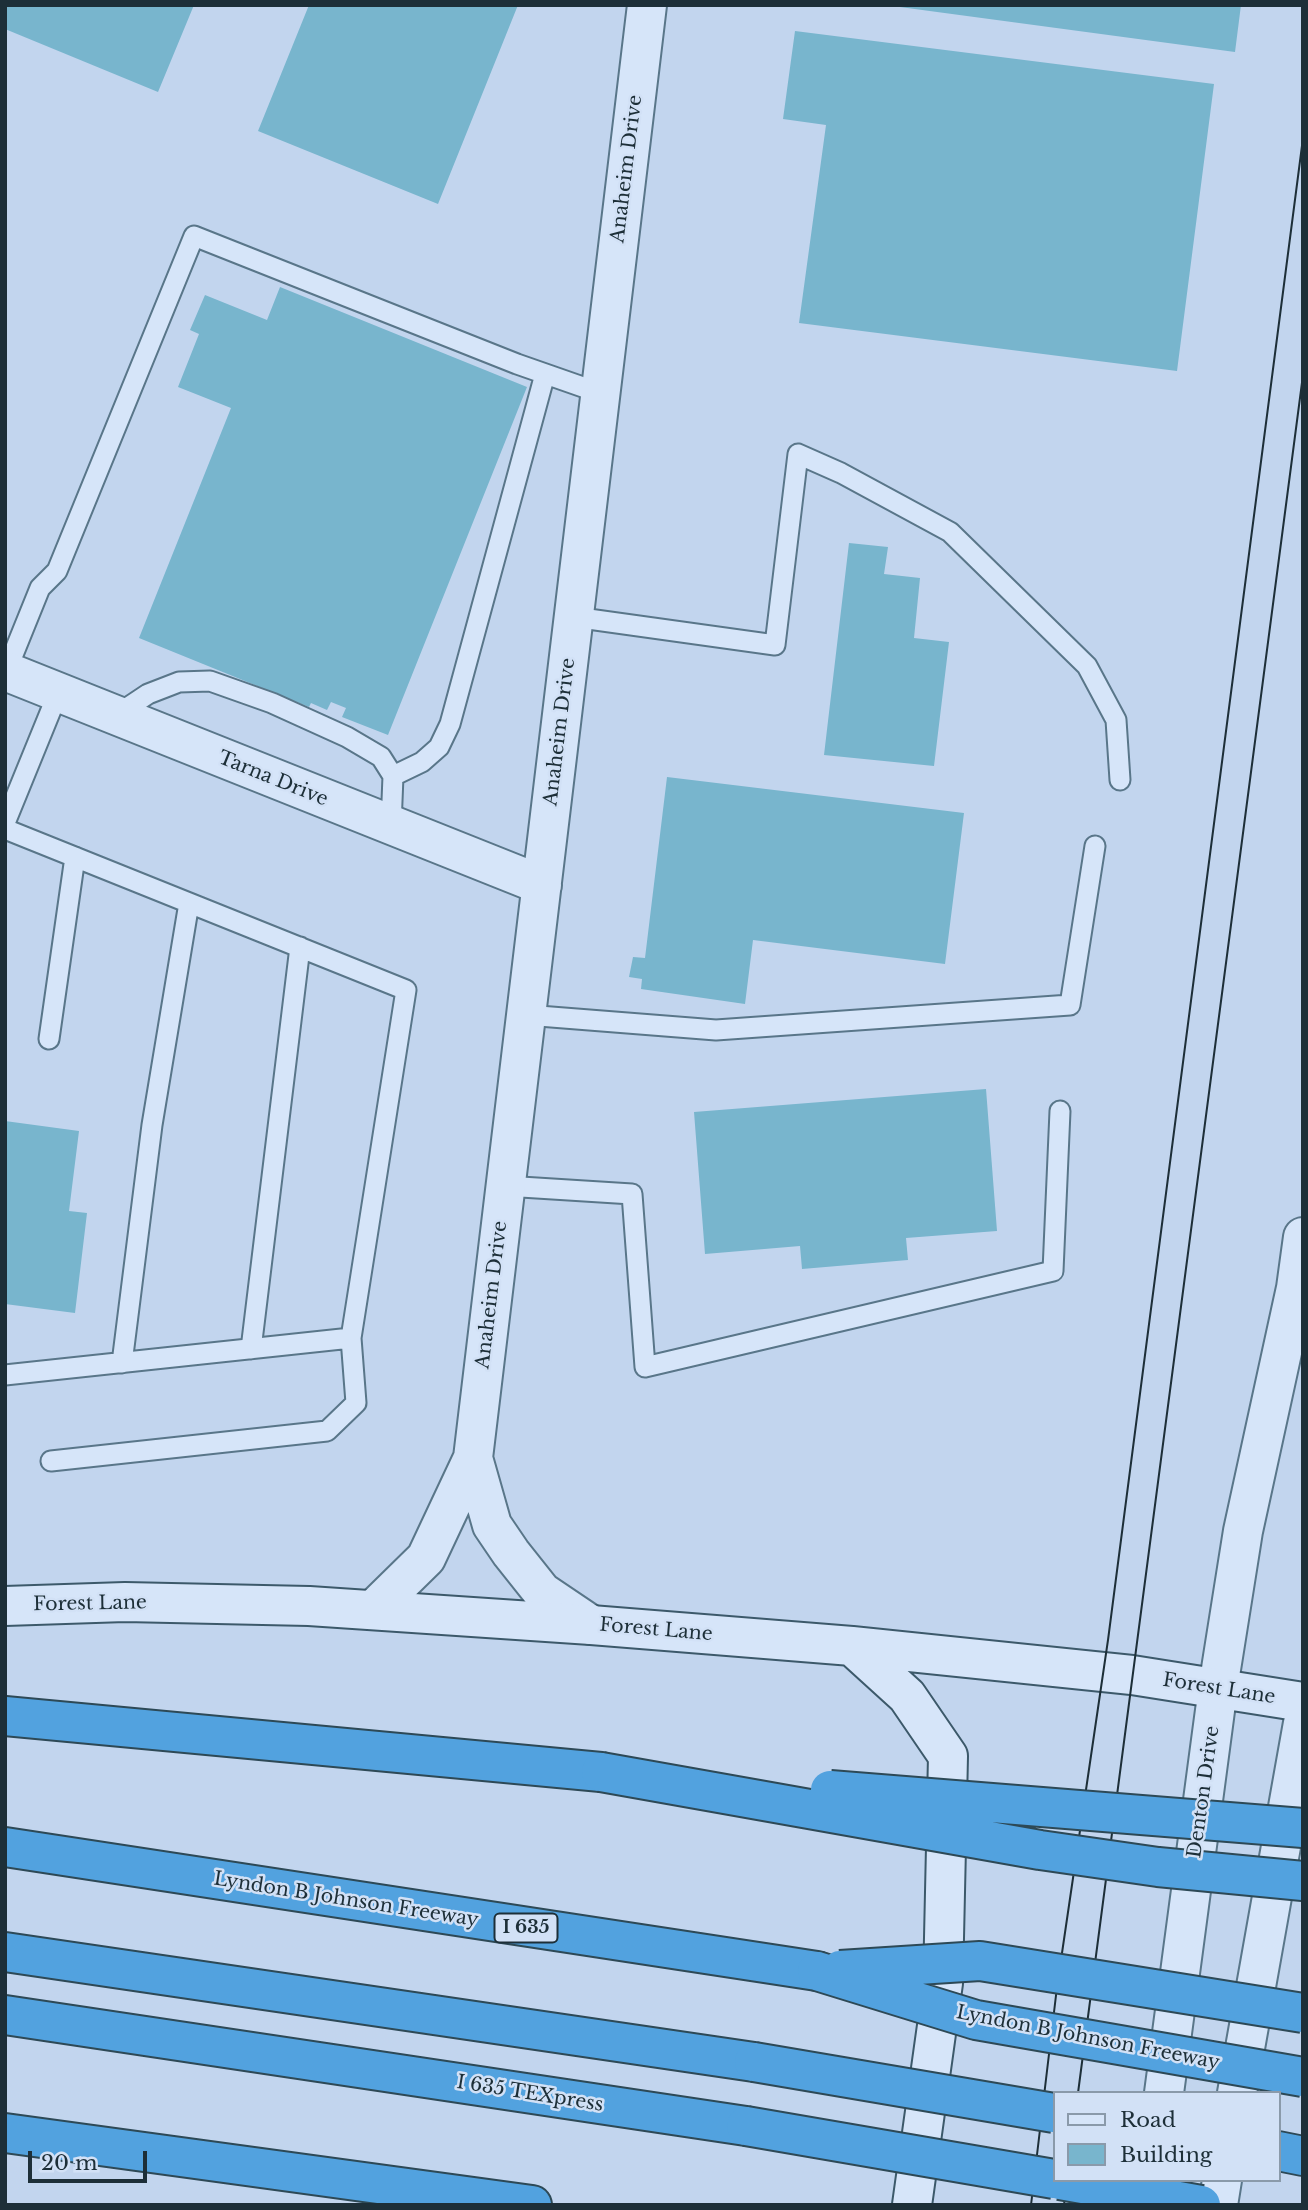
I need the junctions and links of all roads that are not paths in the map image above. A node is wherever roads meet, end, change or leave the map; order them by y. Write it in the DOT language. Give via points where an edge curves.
graph roads {
  1 [pos="647,5"];
  2 [pos="545,374"];
  3 [pos="600,393"];
  4 [pos="574,617"];
  5 [pos="6,672"];
  6 [pos="58,693"];
  7 [pos="115,716"];
  8 [pos="393,776"];
  9 [pos="1120,780"];
  10 [pos="5,823"];
  11 [pos="391,826"];
  12 [pos="5,829"];
  13 [pos="1095,846"];
  14 [pos="75,857"];
  15 [pos="542,885"];
  16 [pos="189,903"];
  17 [pos="300,947"];
  18 [pos="526,1015"];
  19 [pos="49,1039"];
  20 [pos="1060,1111"];
  21 [pos="505,1186"];
  22 [pos="1303,1237"];
  23 [pos="1296,1287"];
  24 [pos="351,1338"];
  25 [pos="250,1349"];
  26 [pos="122,1363"];
  27 [pos="1303,1375"];
  28 [pos="5,1376"];
  29 [pos="472,1458"];
  30 [pos="51,1461"];
  31 [pos="5,1606"];
  32 [pos="373,1610"];
  33 [pos="591,1625"];
  34 [pos="852,1646"];
  35 [pos="1218,1688"];
  36 [pos="1303,1702"];
  37 [pos="5,1716"];
  38 [pos="1303,1723"];
  39 [pos="601,1772"];
  40 [pos="1303,1828"];
  41 [pos="5,1847"];
  42 [pos="1303,1881"];
  43 [pos="5,1952"];
  44 [pos="817,1971"];
  45 [pos="1303,2013"];
  46 [pos="5,2015"];
  47 [pos="1303,2077"];
  48 [pos="1164,2091"];
  49 [pos="1237,2091"];
  50 [pos="1052,2113"];
  51 [pos="5,2133"];
  52 [pos="1280,2151"];
  53 [pos="1303,2156"];
  54 [pos="1052,2179"];
  55 [pos="1071,2182"];
  56 [pos="1153,2182"];
  57 [pos="1222,2182"];
  58 [pos="531,2205"];
  59 [pos="912,2205"];
  60 [pos="1149,2205"];
  61 [pos="1201,2205"];
  62 [pos="1218,2205"];
  1 -- 3 [label="street, Anaheim Drive"];
  2 -- 3 [label="lane"];
  2 -- 5 [label="lane" via="194,236 57,570 40,588"];
  2 -- 8 [label="lane" via="450,724 439,747 422,762"];
  3 -- 4 [label="street, Anaheim Drive"];
  4 -- 9 [label="lane" via="775,645 798,454 950,532 1087,666 1116,720"];
  4 -- 15 [label="street, Anaheim Drive"];
  5 -- 6 [label="street, Tarna Drive"];
  6 -- 7 [label="street, Tarna Drive"];
  6 -- 10 [label="lane"];
  7 -- 8 [label="lane" via="179,682 211,681 347,737 381,757"];
  7 -- 11 [label="street, Tarna Drive"];
  8 -- 11 [label="lane"];
  11 -- 15 [label="street, Tarna Drive"];
  12 -- 14 [label="lane"];
  13 -- 18 [label="lane" via="1070,1005 716,1030"];
  14 -- 16 [label="lane"];
  14 -- 19 [label="lane"];
  15 -- 18 [label="street, Anaheim Drive"];
  16 -- 17 [label="lane"];
  16 -- 26 [label="lane" via="152,1125"];
  17 -- 24 [label="lane" via="406,990"];
  17 -- 25 [label="lane"];
  18 -- 21 [label="street, Anaheim Drive"];
  20 -- 21 [label="lane" via="1053,1271 645,1367 632,1194"];
  21 -- 29 [label="street, Anaheim Drive"];
  22 -- 23 [label="street, Denton Drive"];
  23 -- 27 [label="street, Denton Drive"];
  23 -- 35 [label="street, Denton Drive" via="1243,1531"];
  24 -- 25 [label="lane"];
  24 -- 30 [label="lane" via="356,1403 327,1431"];
  25 -- 26 [label="lane"];
  26 -- 28 [label="lane"];
  29 -- 32 [label="street, Anaheim Drive" via="426,1558"];
  29 -- 33 [label="street, Anaheim Drive" via="492,1525 511,1553 542,1592"];
  31 -- 32 [label="street, Forest Lane" via="125,1602"];
  32 -- 33 [label="street, Forest Lane"];
  33 -- 34 [label="street, Forest Lane"];
  34 -- 35 [label="street, Forest Lane"];
  34 -- 59 [label="street" via="907,1696 948,1756 943,1983"];
  35 -- 36 [label="street, Forest Lane"];
  35 -- 48 [label="street, Denton Drive"];
  37 -- 39 [label="highway"];
  38 -- 49 [label="street"];
  39 -- 40 [label="highway, bridge"];
  39 -- 42 [label="highway, bridge" via="1040,1850"];
  41 -- 44 [label="highway, Lyndon B Johnson Freeway / I 635"];
  43 -- 50 [label="highway, bridge" via="754,2062"];
  44 -- 45 [label="highway, bridge" via="980,1961"];
  44 -- 47 [label="highway, Lyndon B Johnson Freeway / I 635, bridge" via="976,2020"];
  46 -- 54 [label="highway, I 635 TEXpress, bridge" via="746,2126"];
  51 -- 58 [label="highway"];
  52 -- 53 [label="highway"];
  55 -- 61 [label="highway, bridge"];
  56 -- 60 [label="street"];
  57 -- 62 [label="street"];
}
